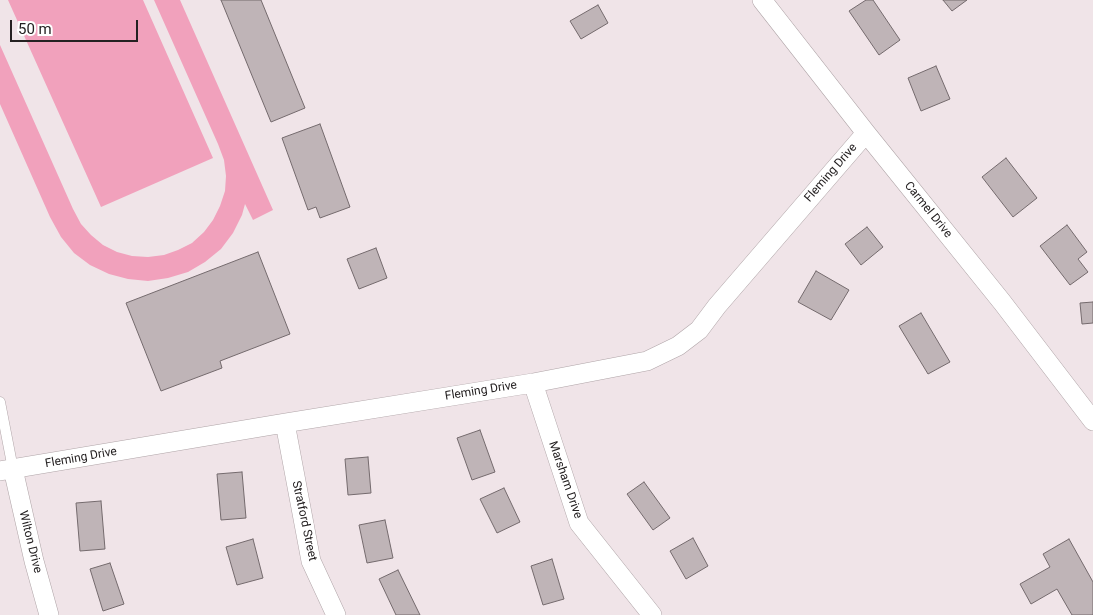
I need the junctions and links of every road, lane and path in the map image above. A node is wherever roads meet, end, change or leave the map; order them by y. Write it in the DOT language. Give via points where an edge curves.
graph roads {
  1 [pos="762,0"];
  2 [pos="866,133"];
  3 [pos="533,383"];
  4 [pos="0,402"];
  5 [pos="1093,421"];
  6 [pos="285,423"];
  7 [pos="6,470"];
  8 [pos="49,615"];
  9 [pos="336,615"];
  10 [pos="652,615"];
  1 -- 2 [label="street, Carmel Drive"];
  2 -- 3 [label="street, Fleming Drive" via="699,330 678,346 647,361"];
  2 -- 5 [label="street, Carmel Drive"];
  3 -- 6 [label="street, Fleming Drive"];
  3 -- 10 [label="street, Marsham Drive" via="579,523"];
  4 -- 7 [label="lane"];
  6 -- 7 [label="street, Fleming Drive"];
  6 -- 9 [label="street, Stratford Street" via="311,561"];
  7 -- 8 [label="street, Wilton Drive"];
}
